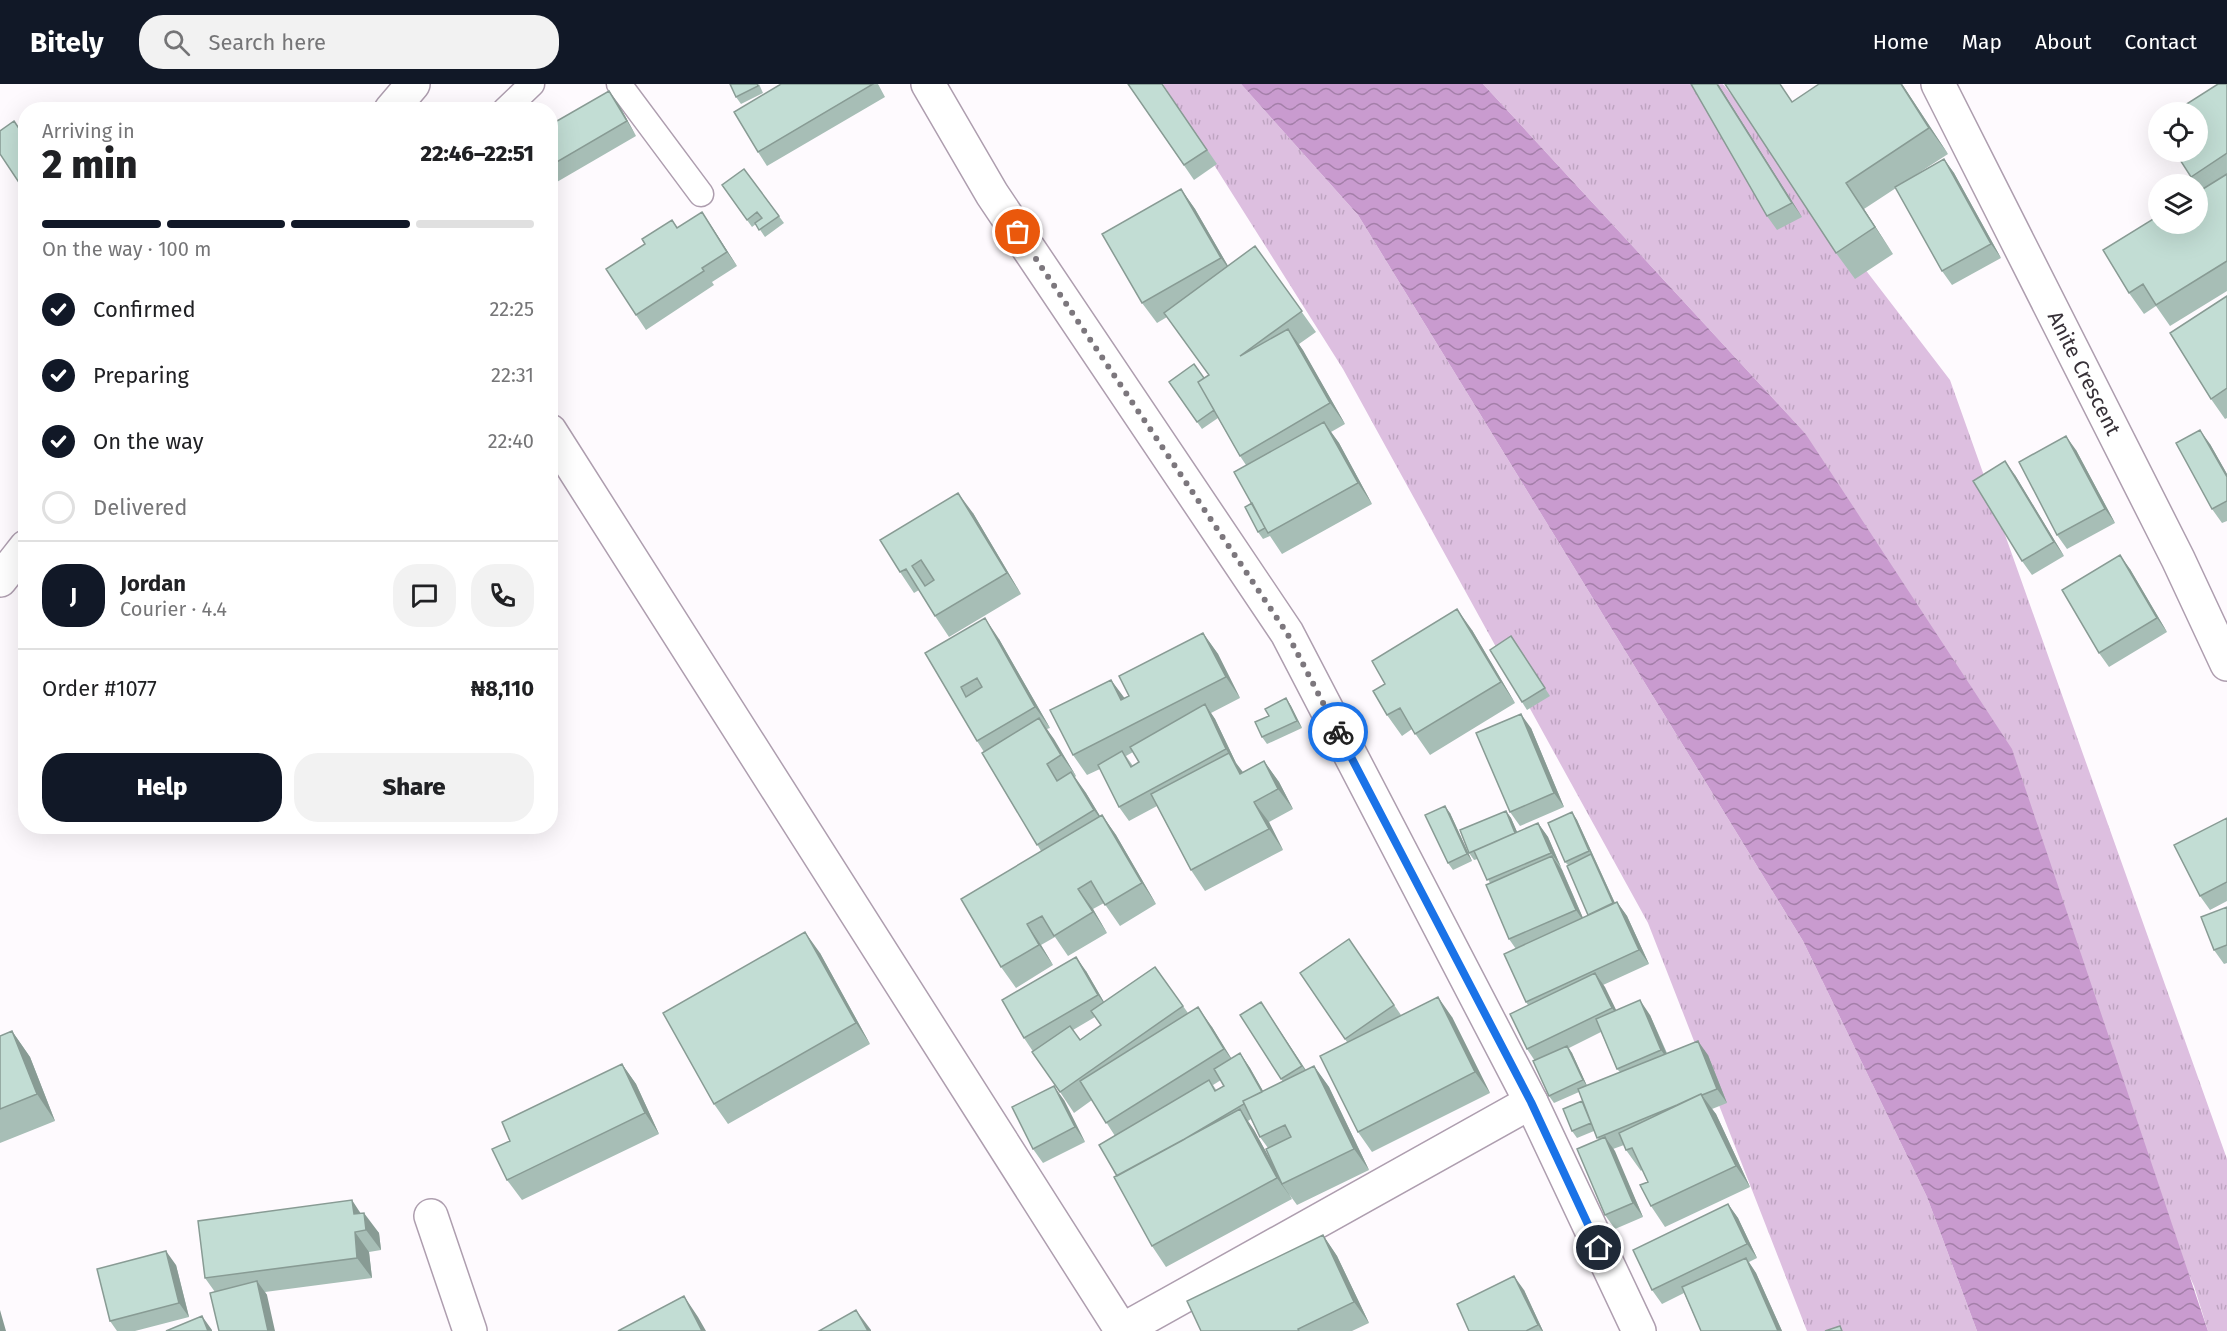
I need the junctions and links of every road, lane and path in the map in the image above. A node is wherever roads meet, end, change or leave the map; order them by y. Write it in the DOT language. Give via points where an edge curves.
graph roads {
  1 [pos="413,84"];
  2 [pos="532,84"];
  3 [pos="619,84"];
  4 [pos="928,84"];
  5 [pos="1938,84"];
  6 [pos="398,102"];
  7 [pos="513,102"];
  8 [pos="701,194"];
  9 [pos="558,443"];
  10 [pos="18,557"];
  11 [pos="0,580"];
  12 [pos="2227,664"];
  13 [pos="1531,1102"];
  14 [pos="431,1216"];
  15 [pos="470,1331"];
  16 [pos="1121,1331"];
  17 [pos="1639,1331"];
  1 -- 6 [label="street"];
  2 -- 7 [label="lane"];
  3 -- 8 [label="lane"];
  4 -- 13 [label="street" via="992,194 1287,633"];
  5 -- 12 [label="street, Anite Crescent"];
  9 -- 16 [label="street"];
  10 -- 11 [label="street"];
  13 -- 16 [label="street"];
  13 -- 17 [label="street"];
  14 -- 15 [label="street"];
}
